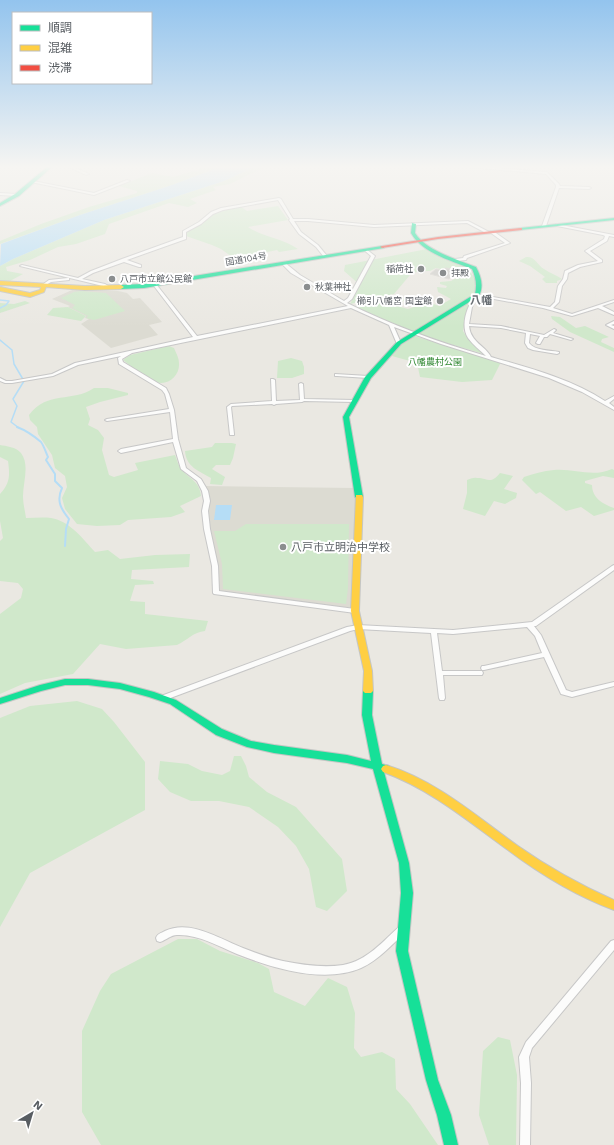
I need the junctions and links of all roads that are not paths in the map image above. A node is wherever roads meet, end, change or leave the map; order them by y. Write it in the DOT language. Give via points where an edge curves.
graph roads {
  1 [pos="205,220"];
  2 [pos="292,220"];
  3 [pos="313,220"];
  4 [pos="546,220"];
  5 [pos="600,220"];
  6 [pos="414,224"];
  7 [pos="556,225"];
  8 [pos="544,226"];
  9 [pos="490,232"];
  10 [pos="605,234"];
  11 [pos="614,236"];
  12 [pos="422,241"];
  13 [pos="366,250"];
  14 [pos="325,256"];
  15 [pos="123,260"];
  16 [pos="456,260"];
  17 [pos="283,262"];
  18 [pos="22,266"];
  19 [pos="140,266"];
  20 [pos="76,279"];
  21 [pos="0,283"];
  22 [pos="44,285"];
  23 [pos="156,285"];
  24 [pos="108,288"];
  25 [pos="0,289"];
  26 [pos="477,295"];
  27 [pos="614,301"];
  28 [pos="344,303"];
  29 [pos="598,306"];
  30 [pos="350,307"];
  31 [pos="550,309"];
  32 [pos="614,314"];
  33 [pos="614,322"];
  34 [pos="391,325"];
  35 [pos="466,325"];
  36 [pos="614,328"];
  37 [pos="528,333"];
  38 [pos="413,334"];
  39 [pos="542,336"];
  40 [pos="196,338"];
  41 [pos="571,339"];
  42 [pos="399,343"];
  43 [pos="538,343"];
  44 [pos="130,353"];
  45 [pos="557,353"];
  46 [pos="489,358"];
  47 [pos="337,376"];
  48 [pos="368,376"];
  49 [pos="0,379"];
  50 [pos="273,380"];
  51 [pos="301,384"];
  52 [pos="614,397"];
  53 [pos="303,400"];
  54 [pos="355,401"];
  55 [pos="606,403"];
  56 [pos="274,404"];
  57 [pos="614,409"];
  58 [pos="172,410"];
  59 [pos="107,420"];
  60 [pos="232,434"];
  61 [pos="176,440"];
  62 [pos="121,451"];
  63 [pos="614,567"];
  64 [pos="355,611"];
  65 [pos="529,625"];
  66 [pos="358,627"];
  67 [pos="434,632"];
  68 [pos="546,654"];
  69 [pos="439,673"];
  70 [pos="614,684"];
  71 [pos="163,698"];
  72 [pos="442,698"];
  73 [pos="0,701"];
  74 [pos="377,766"];
  75 [pos="614,905"];
  76 [pos="404,928"];
  77 [pos="160,938"];
  78 [pos="614,944"];
  79 [pos="451,1145"];
  80 [pos="525,1145"];
  1 -- 15 [label="street" via="184,232 185,238"];
  2 -- 14 [label="street" via="300,233"];
  3 -- 6 [label="street" via="374,226"];
  4 -- 8 [label="street"];
  5 -- 7 [label="main road, 国道104号"];
  6 -- 9 [label="street" via="468,222"];
  6 -- 12 [label="main road" via="412,231"];
  7 -- 8 [label="main road, 国道104号"];
  7 -- 10 [label="street"];
  8 -- 9 [label="main road, 国道104号"];
  9 -- 12 [label="main road, 国道104号"];
  9 -- 16 [label="street" via="508,243"];
  10 -- 11 [label="street"];
  10 -- 31 [label="street" via="606,240 587,251 601,261 566,272 565,279 560,282 558,302"];
  12 -- 13 [label="main road, 国道104号"];
  12 -- 16 [label="main road" via="432,250"];
  13 -- 14 [label="main road, 国道104号"];
  13 -- 28 [label="street" via="373,256 350,299"];
  14 -- 17 [label="main road, 国道104号"];
  15 -- 19 [label="street"];
  15 -- 20 [label="street"];
  16 -- 26 [label="main road" via="471,267 478,275 480,288"];
  17 -- 23 [label="main road, 国道104号"];
  17 -- 28 [label="street" via="295,274"];
  18 -- 20 [label="street"];
  20 -- 22 [label="street" via="50,281"];
  20 -- 24 [label="street"];
  21 -- 22 [label="main road, 国道104号"];
  22 -- 24 [label="main road, 国道104号"];
  22 -- 25 [label="main road" via="42,291 30,295"];
  23 -- 24 [label="main road, 国道104号"];
  23 -- 40 [label="street"];
  26 -- 31 [label="street"];
  26 -- 35 [label="street" via="472,302"];
  26 -- 38 [label="main road"];
  27 -- 29 [label="street"];
  28 -- 30 [label="street"];
  29 -- 31 [label="street" via="572,315"];
  29 -- 32 [label="street"];
  30 -- 34 [label="street"];
  30 -- 40 [label="street"];
  33 -- 36 [label="street" via="608,325"];
  34 -- 38 [label="street"];
  34 -- 42 [label="street"];
  35 -- 37 [label="street" via="501,327"];
  35 -- 46 [label="street" via="470,338"];
  37 -- 39 [label="street"];
  37 -- 45 [label="street" via="527,343 530,347"];
  38 -- 42 [label="main road"];
  38 -- 46 [label="street"];
  39 -- 41 [label="street" via="552,332"];
  39 -- 43 [label="street"];
  40 -- 44 [label="street"];
  42 -- 48 [label="main road"];
  44 -- 49 [label="street" via="77,364 53,375 12,382"];
  44 -- 58 [label="street" via="120,358 121,363 164,389"];
  46 -- 55 [label="street" via="557,379"];
  47 -- 48 [label="street"];
  48 -- 54 [label="main road"];
  50 -- 56 [label="street"];
  51 -- 53 [label="street"];
  52 -- 55 [label="street"];
  53 -- 54 [label="street"];
  53 -- 56 [label="street"];
  54 -- 64 [label="main road" via="346,418 359,496"];
  55 -- 57 [label="street"];
  56 -- 60 [label="street" via="231,405 229,407"];
  58 -- 59 [label="street"];
  58 -- 61 [label="street"];
  61 -- 62 [label="street"];
  61 -- 64 [label="street" via="184,469 199,480 205,491 206,529 215,566 216,593"];
  63 -- 65 [label="street" via="539,622"];
  64 -- 66 [label="main road"];
  65 -- 67 [label="street"];
  65 -- 68 [label="street" via="538,634"];
  66 -- 67 [label="street"];
  66 -- 71 [label="street" via="304,644"];
  66 -- 74 [label="main road" via="368,671 367,715"];
  67 -- 69 [label="street"];
  68 -- 69 [label="street" via="482,671"];
  68 -- 70 [label="street" via="561,688 568,694"];
  69 -- 72 [label="street"];
  71 -- 73 [label="main road" via="80,681 64,682"];
  71 -- 74 [label="main road" via="189,711 217,731 258,747"];
  74 -- 75 [label="main road" via="410,779 436,794 545,870"];
  74 -- 76 [label="main road" via="404,863 407,893"];
  76 -- 77 [label="street" via="370,958 338,970 318,970 281,964 204,935 176,931"];
  76 -- 79 [label="main road" via="402,951 432,1080"];
  78 -- 80 [label="street" via="529,1045 524,1057"];
}
